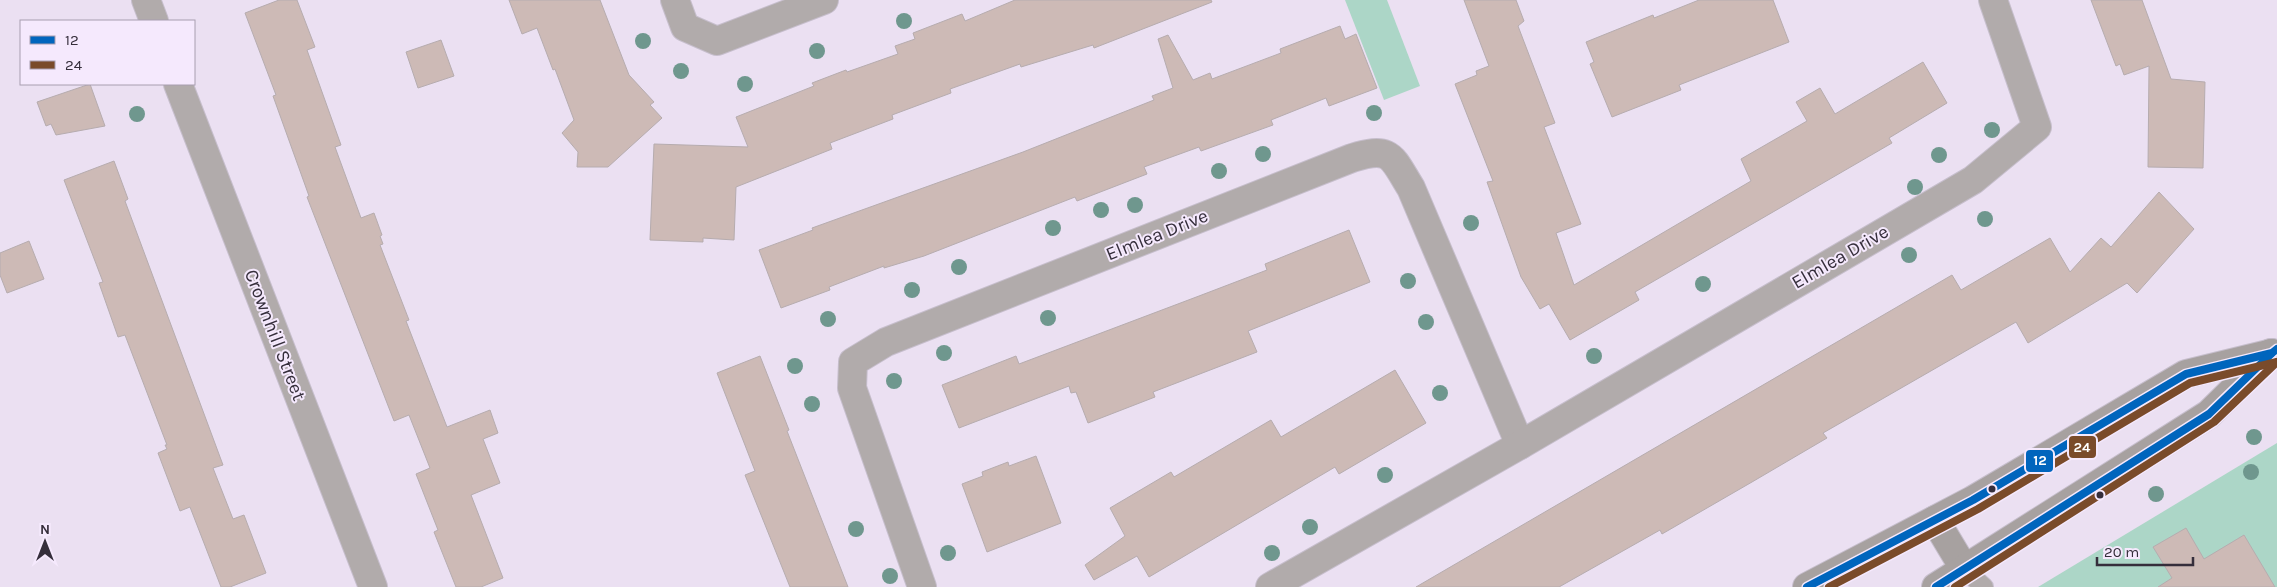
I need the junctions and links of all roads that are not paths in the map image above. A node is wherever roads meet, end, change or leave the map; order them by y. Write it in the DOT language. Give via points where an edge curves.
graph roads {
  1 [pos="146,0"];
  2 [pos="675,0"];
  3 [pos="824,0"];
  4 [pos="1993,0"];
  5 [pos="154,20"];
  6 [pos="178,85"];
  7 [pos="2275,355"];
  8 [pos="1520,445"];
  9 [pos="1935,520"];
  10 [pos="1970,581"];
  11 [pos="373,587"];
  12 [pos="922,587"];
  13 [pos="1271,587"];
  14 [pos="1807,587"];
  15 [pos="1936,587"];
  1 -- 5 [label="street"];
  2 -- 3 [label="street" via="686,27 716,41"];
  4 -- 8 [label="street, Elmlea Drive" via="2038,127 1973,180"];
  6 -- 11 [label="street, Crownhill Street"];
  7 -- 9 [label="main road" via="2186,374"];
  7 -- 10 [label="main road" via="2209,414"];
  8 -- 12 [label="street, Elmlea Drive" via="1411,188 1391,156 1374,151 886,342 853,362 852,388"];
  8 -- 13 [label="street, Elmlea Drive"];
  9 -- 10 [label="main road"];
  9 -- 14 [label="main road"];
  10 -- 15 [label="main road"];
}
